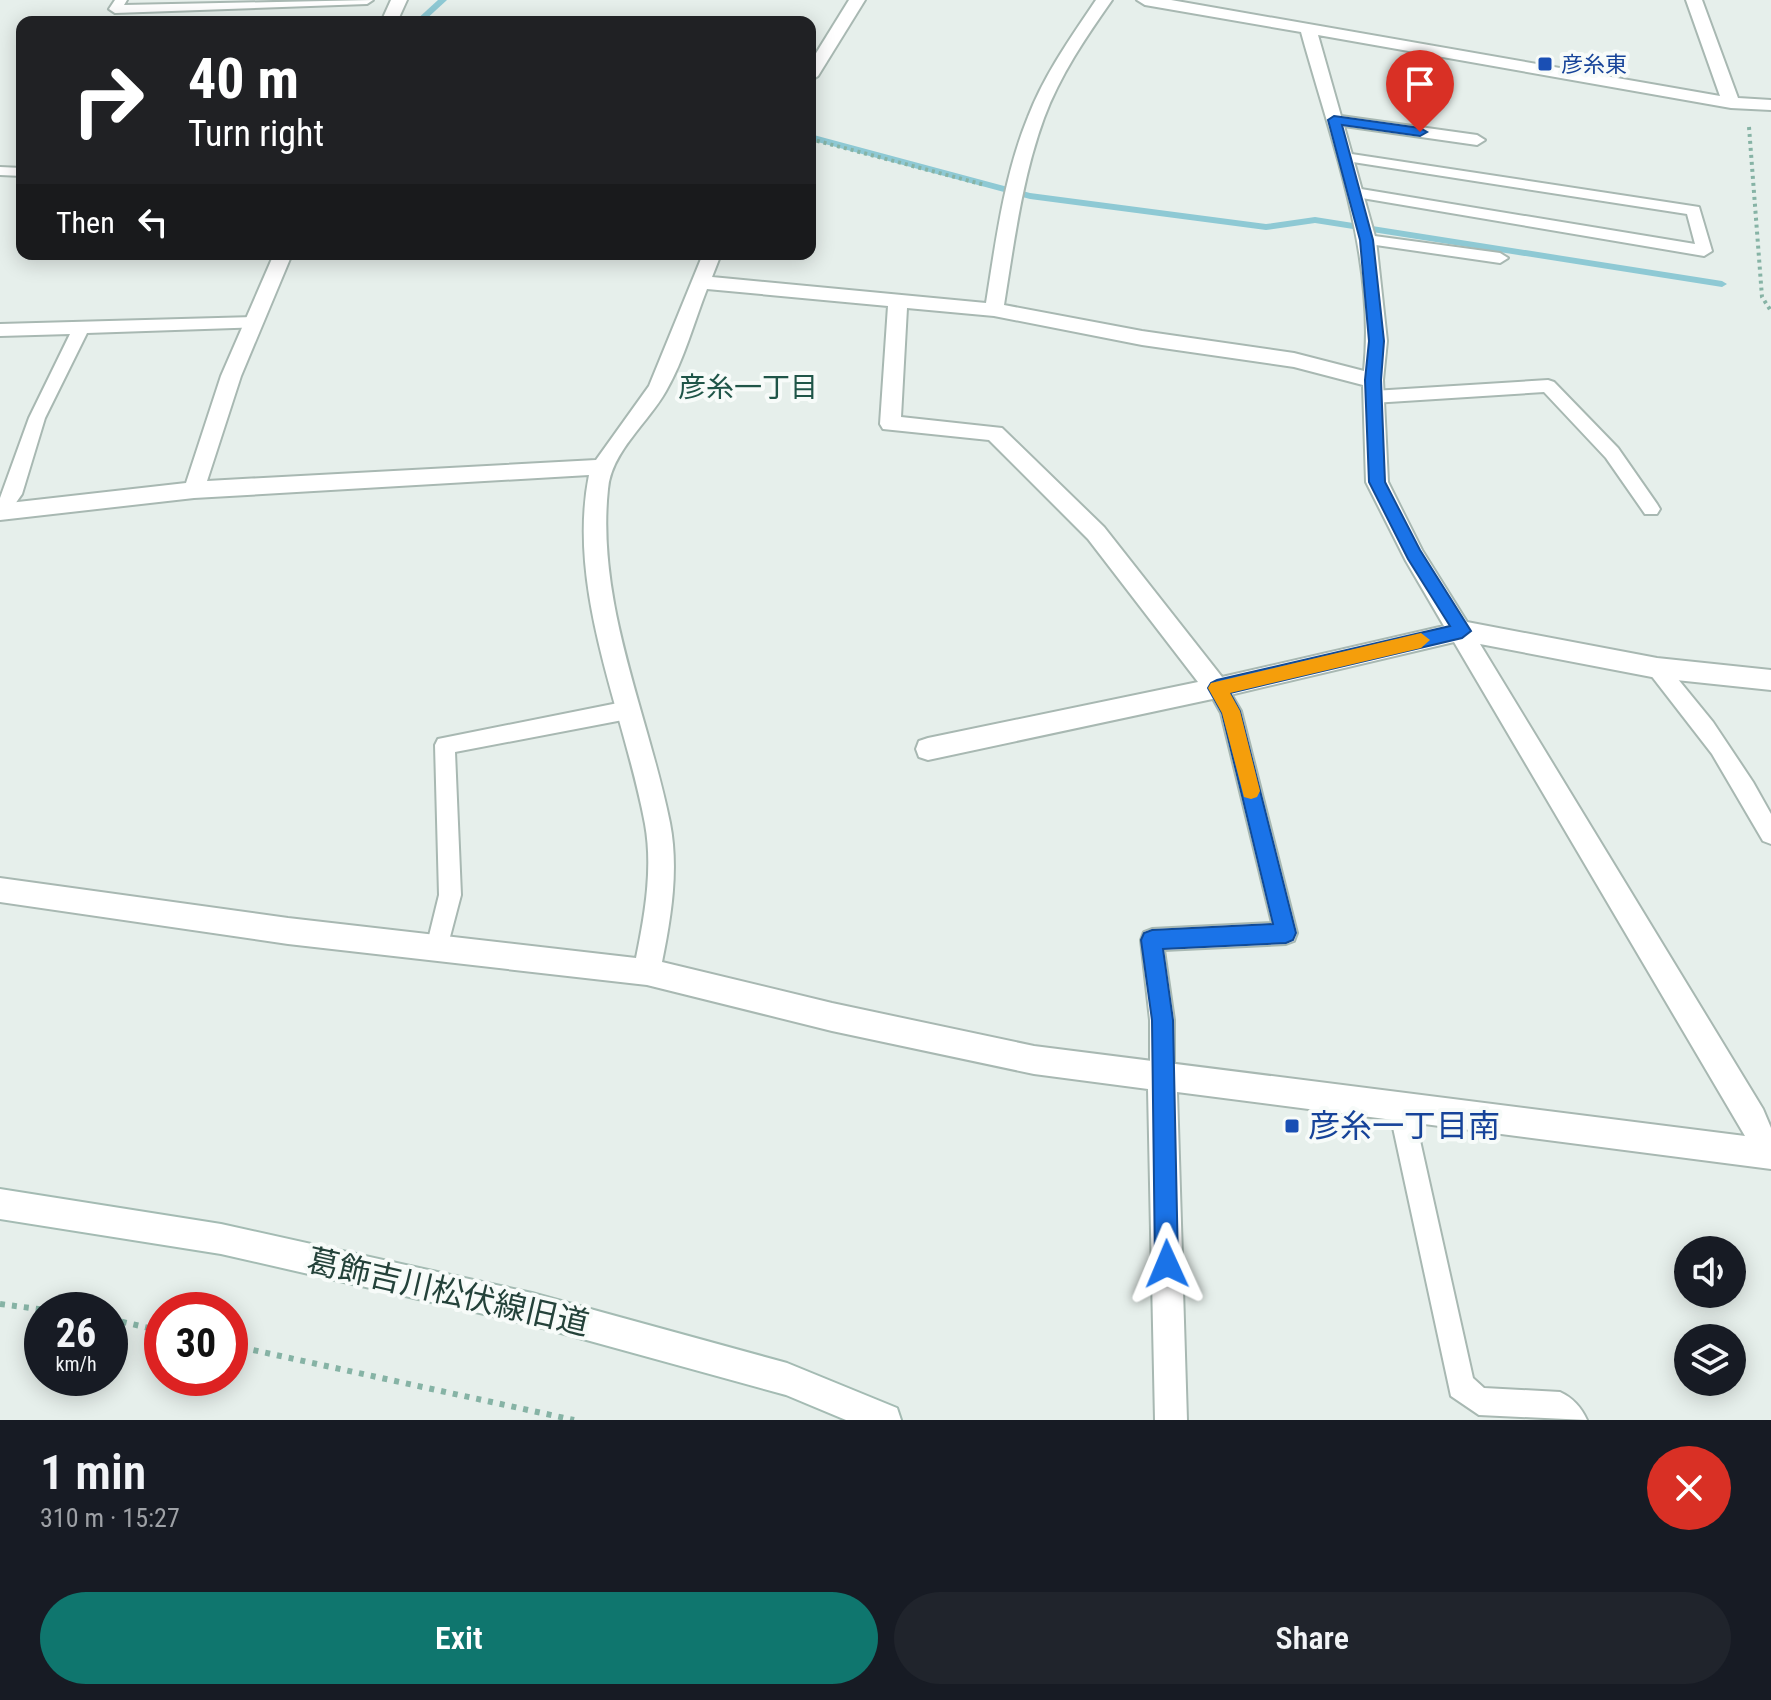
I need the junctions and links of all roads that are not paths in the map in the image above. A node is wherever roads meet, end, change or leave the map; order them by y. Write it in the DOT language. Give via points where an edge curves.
graph roads {
  1 [pos="121,0"];
  2 [pos="367,0"];
  3 [pos="857,0"];
  4 [pos="1104,0"];
  5 [pos="1145,0"];
  6 [pos="1255,0"];
  7 [pos="1694,0"];
  8 [pos="1255,19"];
  9 [pos="1308,29"];
  10 [pos="816,66"];
  11 [pos="1731,103"];
  12 [pos="1771,105"];
  13 [pos="1334,120"];
  14 [pos="1477,140"];
  15 [pos="1345,157"];
  16 [pos="1355,193"];
  17 [pos="1367,240"];
  18 [pos="1500,258"];
  19 [pos="280,260"];
  20 [pos="709,260"];
  21 [pos="699,282"];
  22 [pos="898,301"];
  23 [pos="994,310"];
  24 [pos="254,323"];
  25 [pos="81,328"];
  26 [pos="0,330"];
  27 [pos="1373,388"];
  28 [pos="601,468"];
  29 [pos="194,490"];
  30 [pos="1651,509"];
  31 [pos="0,512"];
  32 [pos="1462,631"];
  33 [pos="1657,668"];
  34 [pos="1771,680"];
  35 [pos="1217,688"];
  36 [pos="628,710"];
  37 [pos="928,749"];
  38 [pos="1771,834"];
  39 [pos="0,890"];
  40 [pos="437,948"];
  41 [pos="647,972"];
  42 [pos="1162,1076"];
  43 [pos="1401,1109"];
  44 [pos="1768,1154"];
  45 [pos="0,1204"];
  46 [pos="885,1420"];
  47 [pos="1171,1420"];
  48 [pos="1573,1420"];
  1 -- 2 [label="lane" via="115,9"];
  3 -- 10 [label="street"];
  4 -- 23 [label="street" via="1069,51 1036,116 1013,193"];
  5 -- 8 [label="street"];
  6 -- 8 [label="street"];
  7 -- 11 [label="street"];
  8 -- 9 [label="street"];
  9 -- 11 [label="street"];
  9 -- 13 [label="street"];
  11 -- 12 [label="street"];
  13 -- 14 [label="street"];
  13 -- 15 [label="street"];
  15 -- 16 [label="street"];
  15 -- 16 [label="lane" via="1694,210 1704,251"];
  16 -- 17 [label="street"];
  17 -- 18 [label="lane"];
  17 -- 27 [label="street" via="1377,341"];
  19 -- 24 [label="street"];
  20 -- 21 [label="street"];
  21 -- 22 [label="street"];
  21 -- 28 [label="street" via="658,388"];
  22 -- 23 [label="street"];
  22 -- 35 [label="street" via="890,424 995,433 1096,533"];
  23 -- 27 [label="street" via="1294,360"];
  24 -- 25 [label="lane"];
  24 -- 29 [label="street"];
  25 -- 26 [label="lane"];
  25 -- 31 [label="lane" via="37,418 13,494"];
  27 -- 30 [label="lane" via="1548,386 1612,453"];
  27 -- 32 [label="street" via="1377,482 1414,555"];
  28 -- 29 [label="street"];
  28 -- 36 [label="street" via="595,551"];
  29 -- 31 [label="street"];
  32 -- 33 [label="street"];
  32 -- 35 [label="street"];
  32 -- 44 [label="street" via="1753,1119"];
  33 -- 34 [label="street"];
  33 -- 38 [label="lane" via="1709,729"];
  35 -- 37 [label="street"];
  35 -- 42 [label="lane" via="1231,711 1286,933 1152,940 1162,1020"];
  36 -- 40 [label="lane" via="445,745 450,895"];
  36 -- 41 [label="street" via="658,826 660,904"];
  39 -- 40 [label="street"];
  40 -- 41 [label="street"];
  41 -- 42 [label="street" via="1034,1060"];
  42 -- 43 [label="street"];
  42 -- 47 [label="street"];
  43 -- 44 [label="street"];
  43 -- 48 [label="lane" via="1461,1386 1479,1401 1560,1406"];
  45 -- 46 [label="street, 葛飾吉川松伏線旧道" via="221,1239 532,1309 787,1379"];
}
